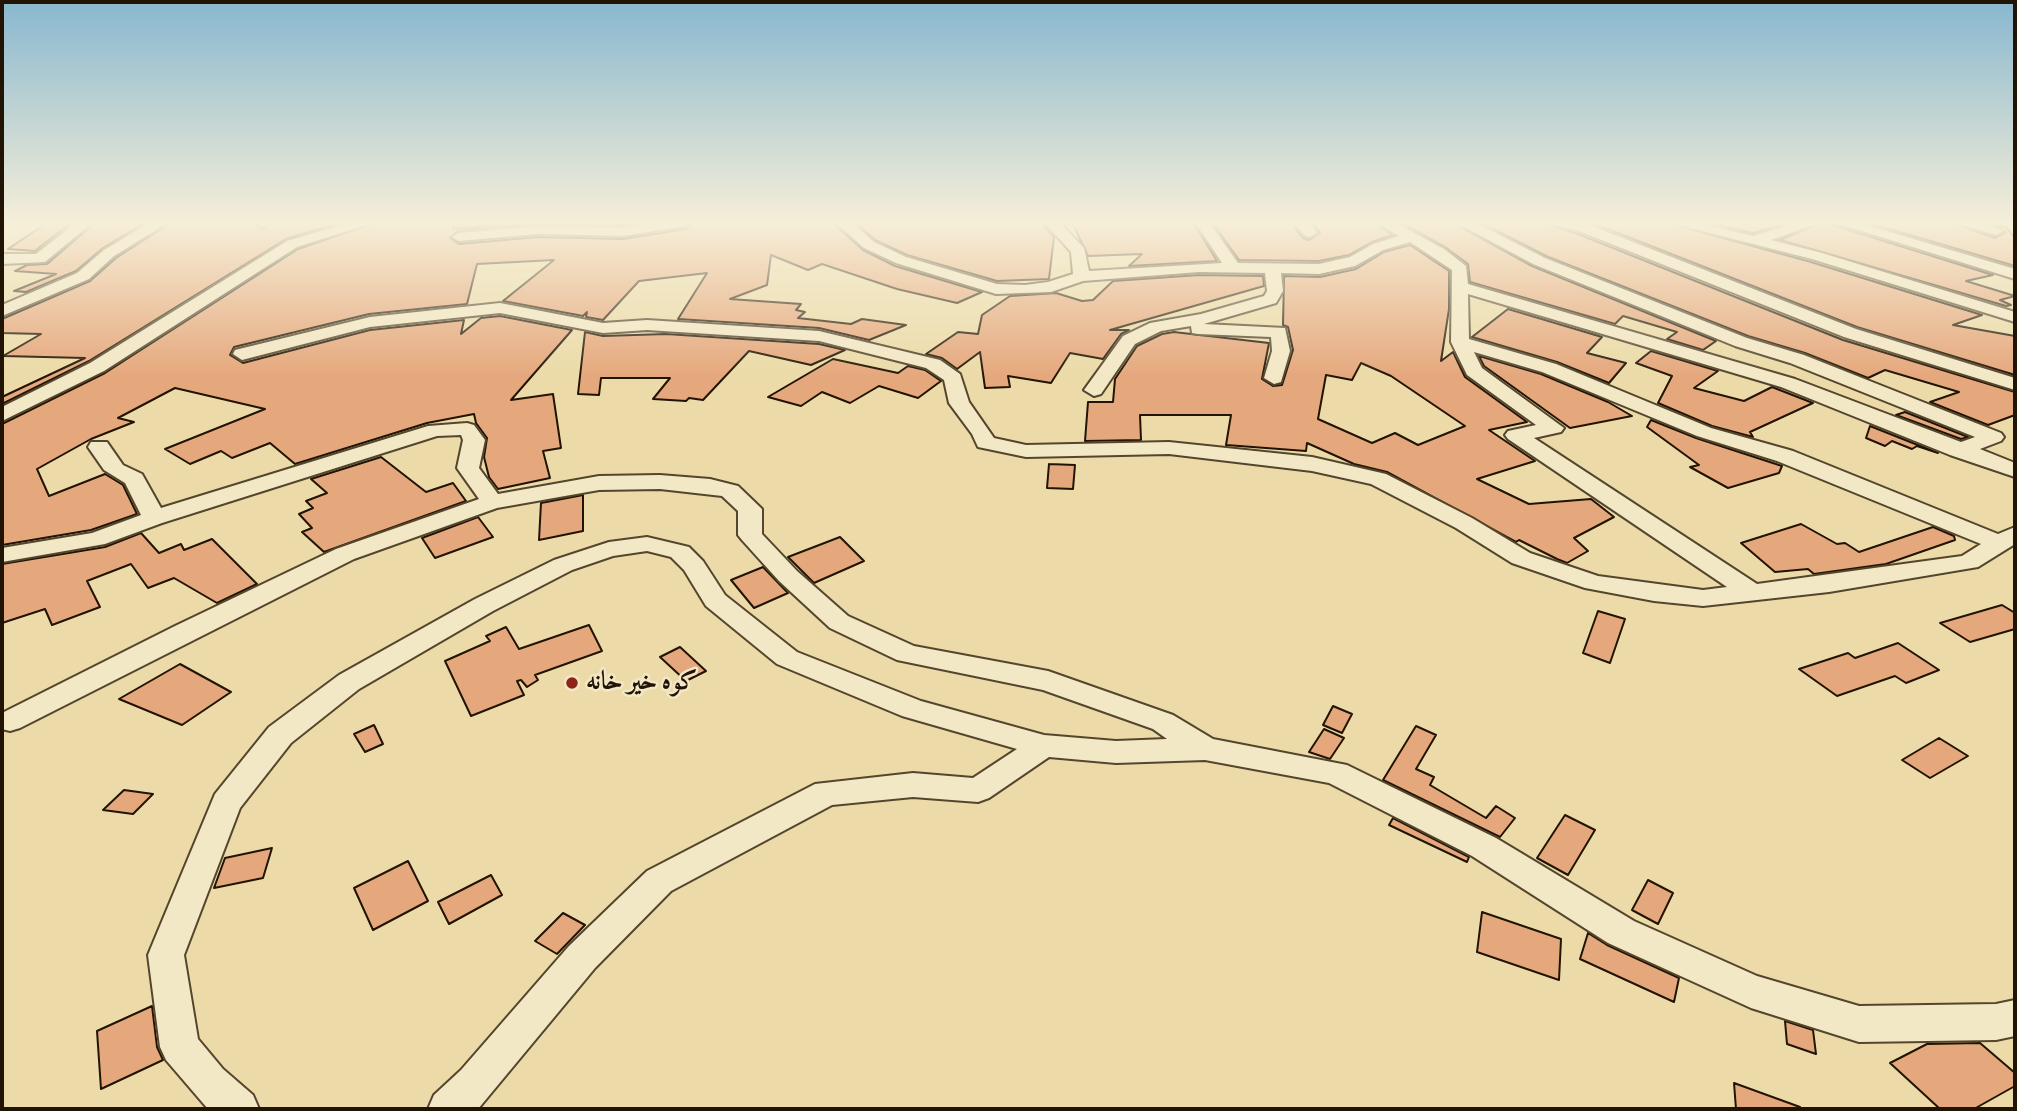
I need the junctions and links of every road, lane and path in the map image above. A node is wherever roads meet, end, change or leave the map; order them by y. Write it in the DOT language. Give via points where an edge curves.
graph roads {
  1 [pos="86,274"];
  2 [pos="245,274"];
  3 [pos="946,274"];
  4 [pos="1111,274"];
  5 [pos="1274,274"];
  6 [pos="1460,274"];
  7 [pos="1572,274"];
  8 [pos="1700,274"];
  9 [pos="1875,274"];
  10 [pos="1081,276"];
  11 [pos="1460,287"];
  12 [pos="2,311"];
  13 [pos="2015,317"];
  14 [pos="1156,327"];
  15 [pos="1460,342"];
  16 [pos="242,354"];
  17 [pos="1274,378"];
  18 [pos="2015,384"];
  19 [pos="1094,390"];
  20 [pos="2,415"];
  21 [pos="99,447"];
  22 [pos="1958,450"];
  23 [pos="2015,470"];
  24 [pos="492,502"];
  25 [pos="153,517"];
  26 [pos="2008,538"];
  27 [pos="2,555"];
  28 [pos="1751,592"];
  29 [pos="10,721"];
  30 [pos="1044,746"];
  31 [pos="1205,749"];
  32 [pos="2015,1018"];
  33 [pos="238,1109"];
  34 [pos="449,1109"];
  1 -- 12 [label="street"];
  2 -- 20 [label="street" via="97,367"];
  3 -- 10 [label="street" via="996,289 1025,290"];
  4 -- 10 [label="street"];
  5 -- 14 [label="street" via="1275,290 1270,299"];
  6 -- 11 [label="street"];
  7 -- 22 [label="street" via="1994,437"];
  8 -- 18 [label="street" via="1850,333"];
  9 -- 13 [label="street"];
  11 -- 15 [label="street"];
  11 -- 22 [label="street" via="1788,383"];
  14 -- 17 [label="street" via="1279,331"];
  14 -- 19 [label="street" via="1129,340"];
  15 -- 26 [label="street" via="1549,368 1704,432 1785,456"];
  15 -- 28 [label="street" via="1474,371 1554,428 1515,435"];
  16 -- 28 [label="street" via="370,322 500,308 603,328 672,326 819,336 933,364 953,377 959,403 985,443 1026,451 1169,449 1312,464 1378,479 1521,558 1594,583 1703,597"];
  21 -- 25 [label="street" via="115,470 134,479"];
  22 -- 23 [label="street"];
  24 -- 25 [label="street" via="468,468 474,440 467,429 435,430"];
  24 -- 29 [label="street" via="345,554"];
  24 -- 31 [label="street" via="599,482 695,484 730,491 750,509 750,535 839,622 907,654 1048,681 1164,723"];
  25 -- 27 [label="street" via="97,539"];
  26 -- 28 [label="street" via="1969,562"];
  30 -- 31 [label="street" via="1116,752"];
  30 -- 33 [label="street" via="912,709 787,658 715,600 680,552 647,544 609,549 563,565 349,682 280,735 226,803 166,955 180,1047"];
  30 -- 34 [label="street" via="978,790 913,785 826,793 659,881 582,957"];
  31 -- 32 [label="street" via="1336,773 1484,846 1621,932 1751,992 1859,1024"];
}
